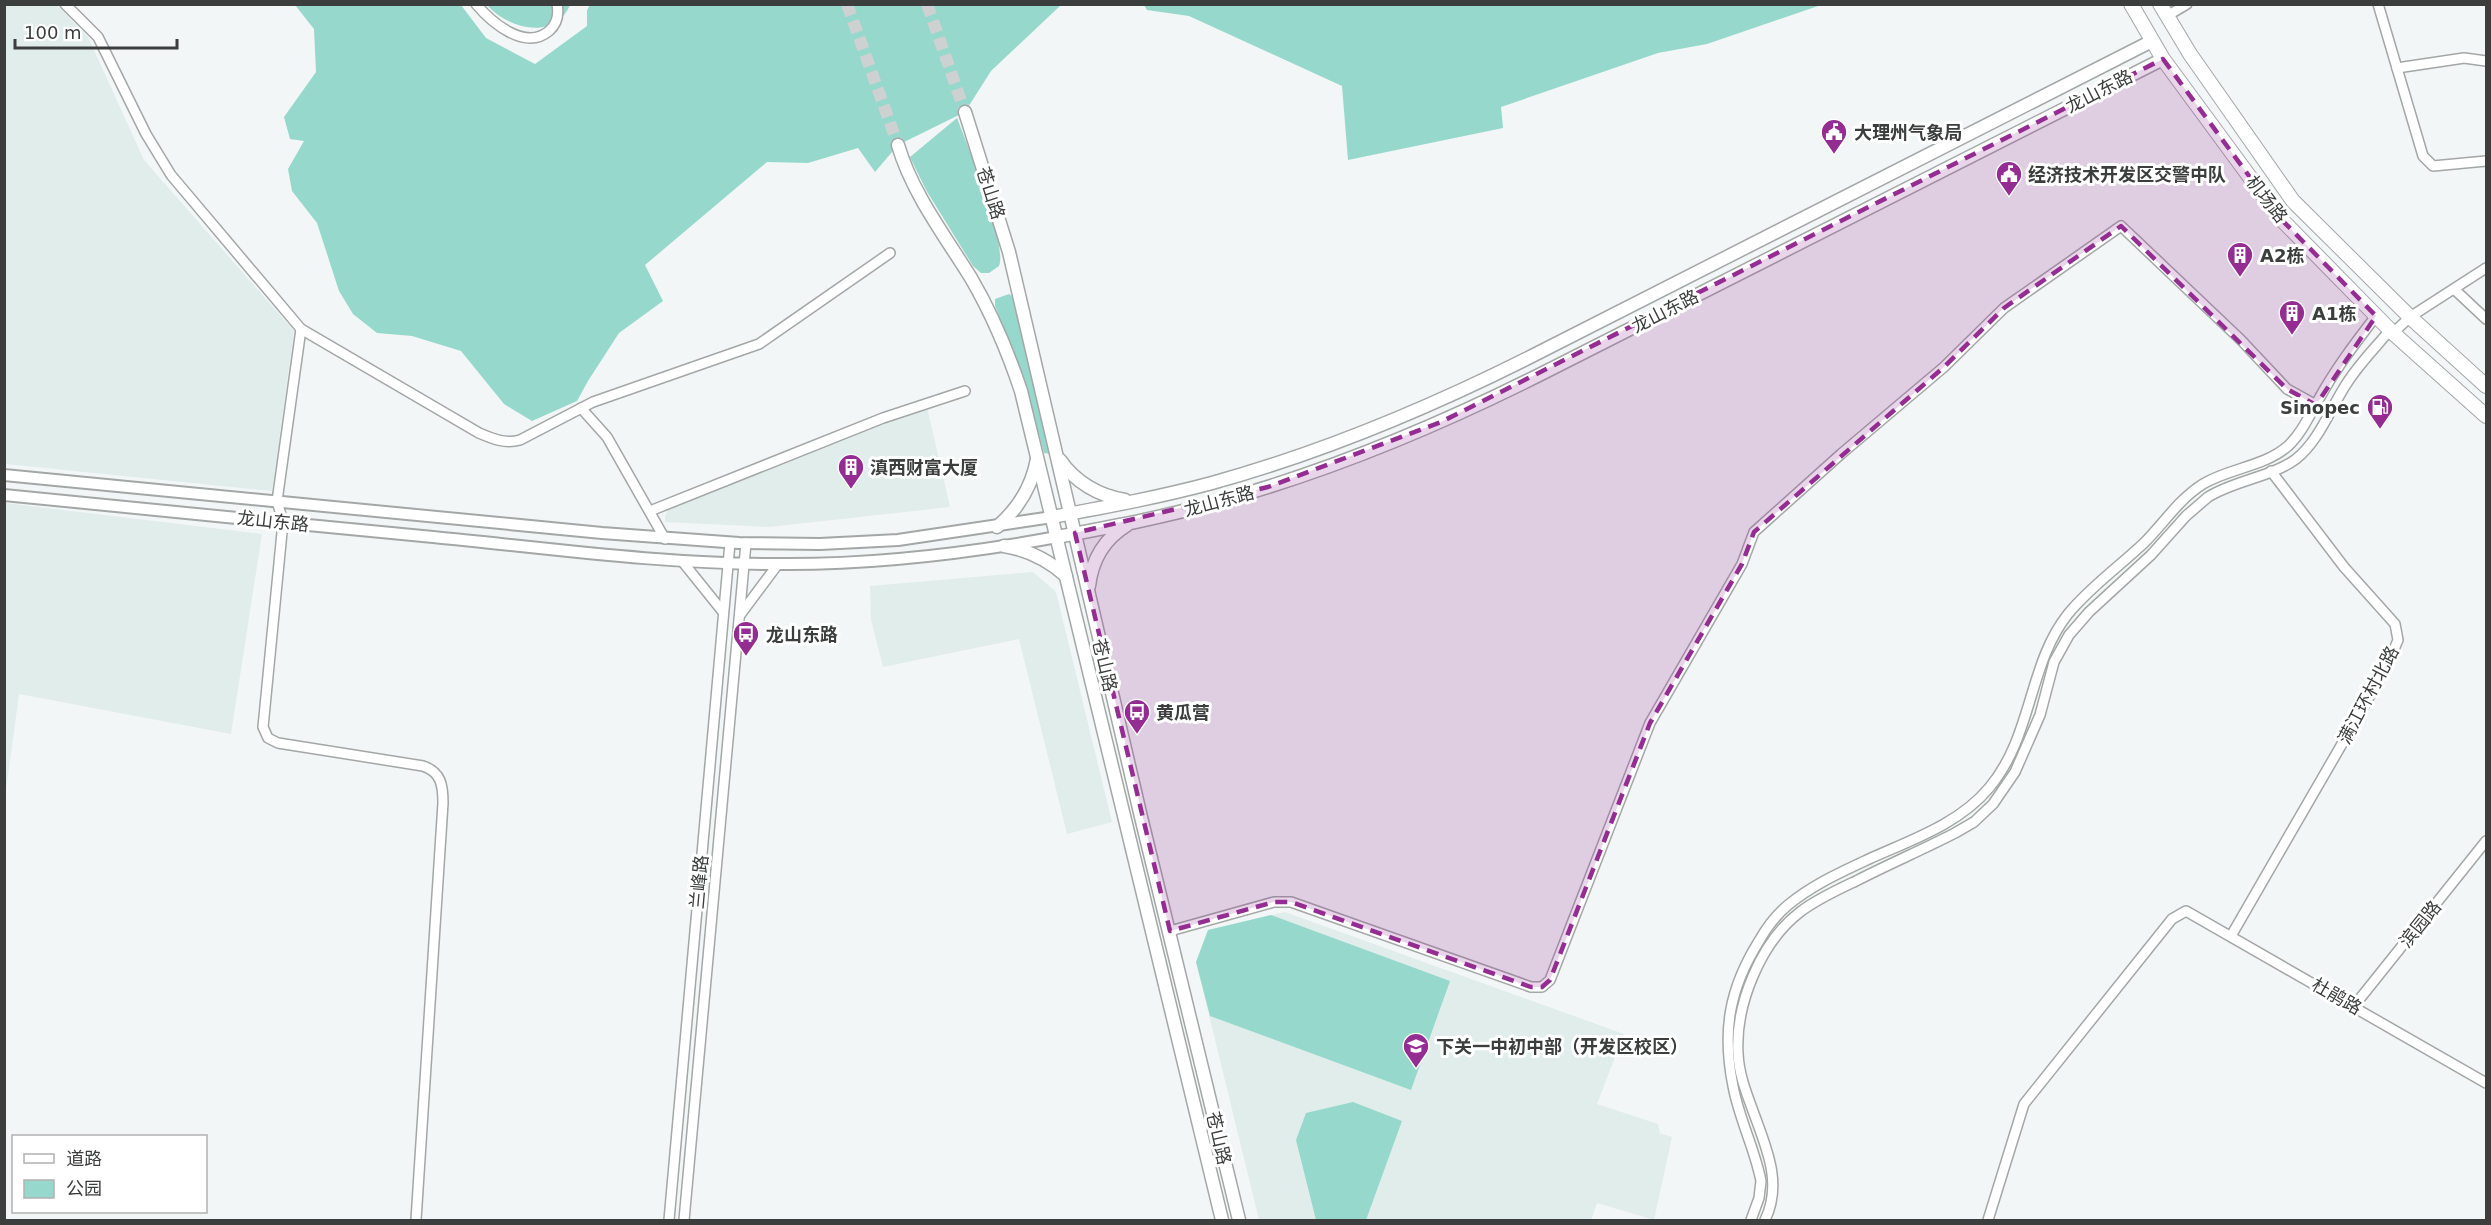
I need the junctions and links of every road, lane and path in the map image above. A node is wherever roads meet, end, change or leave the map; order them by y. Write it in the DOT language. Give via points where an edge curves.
graph roads {
  1 [pos="65,4"];
  2 [pos="476,4"];
  3 [pos="557,4"];
  4 [pos="2131,4"];
  5 [pos="2187,4"];
  6 [pos="2378,4"];
  7 [pos="2164,10"];
  8 [pos="2152,41"];
  9 [pos="2163,59"];
  10 [pos="2115,60"];
  11 [pos="2487,61"];
  12 [pos="2397,68"];
  13 [pos="2124,78"];
  14 [pos="965,112"];
  15 [pos="898,145"];
  16 [pos="2487,161"];
  17 [pos="890,253"];
  18 [pos="2487,268"];
  19 [pos="2454,289"];
  20 [pos="2376,316"];
  21 [pos="2410,317"];
  22 [pos="2487,319"];
  23 [pos="301,329"];
  24 [pos="2392,331"];
  25 [pos="2487,386"];
  26 [pos="965,391"];
  27 [pos="2316,405"];
  28 [pos="581,408"];
  29 [pos="2487,416"];
  30 [pos="1056,454"];
  31 [pos="1037,455"];
  32 [pos="2271,471"];
  33 [pos="4,474"];
  34 [pos="4,495"];
  35 [pos="278,501"];
  36 [pos="1135,501"];
  37 [pos="650,511"];
  38 [pos="1070,514"];
  39 [pos="1052,517"];
  40 [pos="283,522"];
  41 [pos="1133,522"];
  42 [pos="997,527"];
  43 [pos="1075,534"];
  44 [pos="1057,537"];
  45 [pos="665,539"];
  46 [pos="730,543"];
  47 [pos="746,543"];
  48 [pos="1004,546"];
  49 [pos="682,561"];
  50 [pos="728,563"];
  51 [pos="744,564"];
  52 [pos="778,564"];
  53 [pos="1066,576"];
  54 [pos="1089,596"];
  55 [pos="723,612"];
  56 [pos="738,617"];
  57 [pos="2487,841"];
  58 [pos="1780,911"];
  59 [pos="1789,922"];
  60 [pos="1170,931"];
  61 [pos="2231,936"];
  62 [pos="2354,1006"];
  63 [pos="2487,1083"];
  64 [pos="1759,1128"];
  65 [pos="1746,1132"];
  66 [pos="670,1210"];
  67 [pos="686,1218"];
  68 [pos="416,1221"];
  69 [pos="663,1221"];
  70 [pos="669,1221"];
  71 [pos="1222,1221"];
  72 [pos="1239,1221"];
  73 [pos="1751,1221"];
  74 [pos="1765,1221"];
  75 [pos="1988,1221"];
  1 -- 23 [label="street" via="102,43 164,166"];
  2 -- 3 [label="street" via="497,26 531,38 554,26"];
  4 -- 8 [label="main road, 机场路"];
  5 -- 7 [label="street"];
  6 -- 12 [label="street"];
  7 -- 21 [label="main road, 机场路" via="2190,54 2293,201"];
  8 -- 9 [label="main road, 机场路"];
  8 -- 10 [label="main road, 龙山东路"];
  9 -- 13 [label="main road, 龙山东路"];
  9 -- 20 [label="main road, 机场路" via="2280,218"];
  10 -- 13 [label="main road"];
  10 -- 36 [label="main road, 龙山东路" via="1441,399 1262,468"];
  11 -- 12 [label="street" via="2464,58"];
  12 -- 16 [label="street" via="2423,156 2429,163 2433,166"];
  13 -- 41 [label="main road, 龙山东路" via="1441,422 1268,488"];
  14 -- 30 [label="main road, 苍山路" via="1004,236"];
  15 -- 31 [label="main road, 苍山路" via="919,193 999,331 1021,391"];
  17 -- 28 [label="street" via="759,344"];
  18 -- 19 [label="street"];
  19 -- 21 [label="street"];
  19 -- 22 [label="street"];
  20 -- 24 [label="main road, 机场路"];
  20 -- 27 [label="street" via="2349,350"];
  21 -- 24 [label="street"];
  21 -- 25 [label="main road, 机场路"];
  23 -- 28 [label="street" via="497,440 525,438"];
  23 -- 35 [label="street"];
  24 -- 29 [label="main road, 机场路"];
  24 -- 32 [label="street" via="2353,375 2307,449 2292,462"];
  26 -- 37 [label="street" via="883,418"];
  27 -- 58 [label="street" via="2285,448 2197,488 2070,612 2047,648 2011,753 1982,796 1936,829 1823,882"];
  27 -- 60 [label="street" via="2287,389 2121,226 2004,308 1944,367 1754,532 1742,564 1650,723 1550,980 1542,987 1531,987 1291,902 1274,902"];
  28 -- 37 [label="street" via="607,437"];
  30 -- 36 [label="main road" via="1088,487 1111,497"];
  30 -- 38 [label="main road, 苍山路"];
  31 -- 39 [label="main road, 苍山路"];
  31 -- 42 [label="main road" via="1025,493"];
  32 -- 59 [label="street" via="2229,485 2204,500 2076,626 2054,662 2040,715 2019,766 1984,814 1955,833 1824,897"];
  32 -- 61 [label="street, 满江环村北路" via="2344,567 2395,624 2398,640 2387,666"];
  33 -- 35 [label="street, 龙山东路"];
  34 -- 40 [label="street, 龙山东路"];
  35 -- 40 [label="street"];
  35 -- 45 [label="street, 龙山东路"];
  36 -- 38 [label="main road, 龙山东路"];
  37 -- 45 [label="street"];
  38 -- 39 [label="main road, 龙山东路"];
  38 -- 43 [label="main road, 苍山路"];
  39 -- 42 [label="street, 龙山东路"];
  39 -- 44 [label="main road, 苍山路"];
  40 -- 49 [label="street, 龙山东路"];
  40 -- 68 [label="street" via="263,721 266,735 285,744 423,766 438,775 442,787"];
  41 -- 43 [label="main road, 龙山东路"];
  41 -- 54 [label="main road" via="1111,537 1100,551 1092,569"];
  42 -- 47 [label="street, 龙山东路" via="866,542"];
  43 -- 44 [label="main road, 龙山东路"];
  43 -- 54 [label="main road, 苍山路"];
  44 -- 48 [label="street, 龙山东路"];
  44 -- 53 [label="main road, 苍山路"];
  45 -- 46 [label="street, 龙山东路"];
  46 -- 47 [label="street, 龙山东路"];
  46 -- 50 [label="street, 兰峰路"];
  47 -- 51 [label="street, 兰峰路"];
  48 -- 52 [label="street, 龙山东路" via="899,560"];
  48 -- 53 [label="main road" via="1034,554"];
  49 -- 50 [label="street, 龙山东路"];
  49 -- 55 [label="street"];
  50 -- 51 [label="street, 龙山东路"];
  50 -- 55 [label="street, 兰峰路"];
  51 -- 52 [label="street, 龙山东路"];
  51 -- 56 [label="street, 兰峰路"];
  52 -- 56 [label="street"];
  53 -- 71 [label="main road, 苍山路"];
  54 -- 60 [label="main road, 苍山路"];
  55 -- 66 [label="street, 兰峰路"];
  56 -- 67 [label="street, 兰峰路"];
  57 -- 62 [label="street, 滨园路"];
  58 -- 59 [label="street"];
  58 -- 65 [label="street" via="1748,959 1730,1008 1730,1068"];
  59 -- 64 [label="street" via="1759,966 1739,1025 1740,1070"];
  60 -- 72 [label="main road, 苍山路"];
  61 -- 62 [label="street, 杜鹃路"];
  61 -- 75 [label="street, 杜鹃路" via="2186,911 2172,919 2024,1104"];
  62 -- 63 [label="street, 杜鹃路"];
  64 -- 65 [label="street"];
  64 -- 74 [label="street" via="1773,1179 1773,1200"];
  65 -- 73 [label="street" via="1761,1186"];
  66 -- 69 [label="street"];
  66 -- 70 [label="street, 兰峰路"];
}
